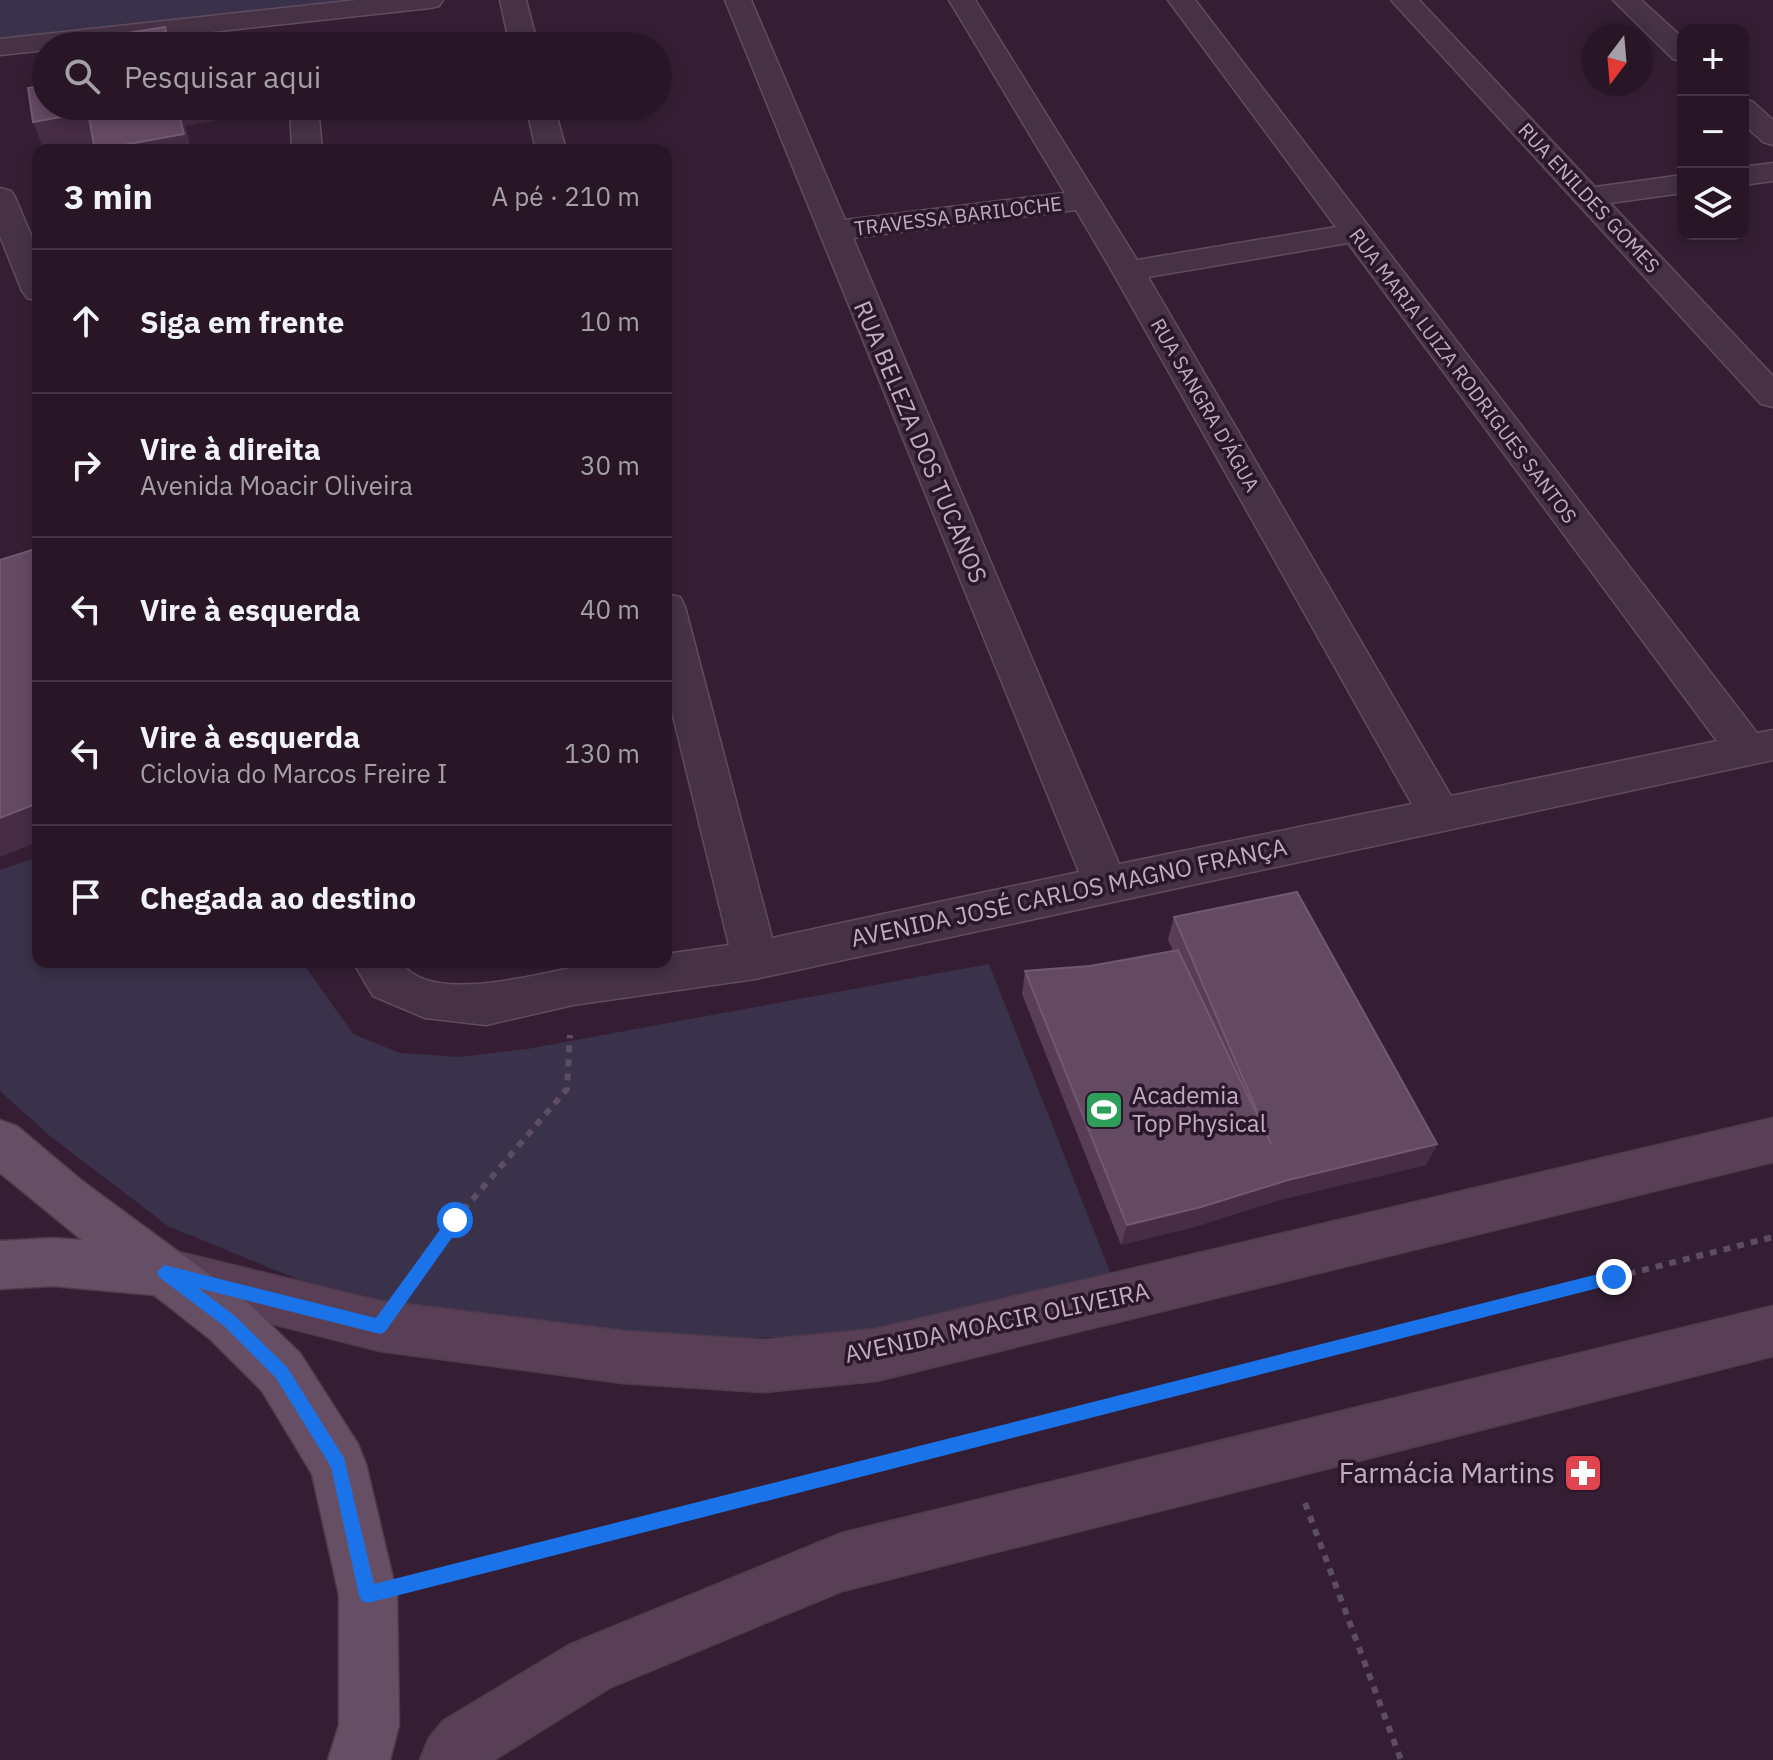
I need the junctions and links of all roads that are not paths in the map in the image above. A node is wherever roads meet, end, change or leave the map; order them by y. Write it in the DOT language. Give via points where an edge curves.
graph roads {
  1 [pos="430,0"];
  2 [pos="513,0"];
  3 [pos="738,0"];
  4 [pos="962,0"];
  5 [pos="1181,0"];
  6 [pos="1404,0"];
  7 [pos="1626,0"];
  8 [pos="298,15"];
  9 [pos="140,32"];
  10 [pos="299,32"];
  11 [pos="521,32"];
  12 [pos="32,44"];
  13 [pos="0,47"];
  14 [pos="1677,47"];
  15 [pos="1749,114"];
  16 [pos="305,120"];
  17 [pos="544,120"];
  18 [pos="1773,136"];
  19 [pos="307,144"];
  20 [pos="550,144"];
  21 [pos="1773,172"];
  22 [pos="1749,175"];
  23 [pos="1677,185"];
  24 [pos="0,197"];
  25 [pos="1588,197"];
  26 [pos="1085,200"];
  27 [pos="832,231"];
  28 [pos="1355,233"];
  29 [pos="1128,271"];
  30 [pos="32,276"];
  31 [pos="1773,396"];
  32 [pos="672,631"];
  33 [pos="1760,748"];
  34 [pos="1440,814"];
  35 [pos="1106,884"];
  36 [pos="755,960"];
  37 [pos="380,968"];
  38 [pos="1773,1140"];
  39 [pos="0,1142"];
  40 [pos="0,1265"];
  41 [pos="164,1272"];
  42 [pos="1773,1331"];
  43 [pos="359,1760"];
  44 [pos="451,1760"];
  1 -- 8 [label="street"];
  2 -- 11 [label="street"];
  3 -- 27 [label="street, RUA BELEZA DOS TUCANOS"];
  4 -- 26 [label="street, RUA SANGRA D'ÁGUA"];
  5 -- 28 [label="street, RUA MARIA LUIZA RODRIGUES SANTOS"];
  6 -- 25 [label="street, RUA ENILDES GOMES"];
  7 -- 14 [label="street"];
  8 -- 9 [label="street"];
  8 -- 10 [label="street"];
  12 -- 13 [label="street"];
  15 -- 18 [label="street"];
  16 -- 19 [label="street"];
  17 -- 20 [label="street"];
  21 -- 22 [label="street"];
  23 -- 25 [label="street"];
  24 -- 30 [label="street"];
  25 -- 31 [label="street, RUA ENILDES GOMES"];
  26 -- 27 [label="street, TRAVESSA BARILOCHE"];
  26 -- 29 [label="street, RUA SANGRA D'ÁGUA"];
  27 -- 35 [label="street, RUA BELEZA DOS TUCANOS"];
  28 -- 29 [label="street"];
  28 -- 33 [label="street, RUA MARIA LUIZA RODRIGUES SANTOS"];
  29 -- 34 [label="street, RUA SANGRA D'ÁGUA"];
  32 -- 36 [label="street"];
  33 -- 34 [label="street, AVENIDA JOSÉ CARLOS MAGNO FRANÇA"];
  34 -- 35 [label="street, AVENIDA JOSÉ CARLOS MAGNO FRANÇA"];
  35 -- 36 [label="street, AVENIDA JOSÉ CARLOS MAGNO FRANÇA"];
  36 -- 37 [label="street, AVENIDA JOSÉ CARLOS MAGNO FRANÇA" via="573,986 486,1005 425,998 389,982"];
  38 -- 41 [label="main road, AVENIDA MOACIR OLIVEIRA" via="876,1355 763,1366 681,1363 380,1326"];
  39 -- 41 [label="main road"];
  40 -- 41 [label="main road" via="53,1262"];
  41 -- 43 [label="main road" via="229,1321 281,1372 338,1464 368,1595 369,1725"];
  42 -- 44 [label="main road" via="842,1562 590,1666 465,1743"];
}
